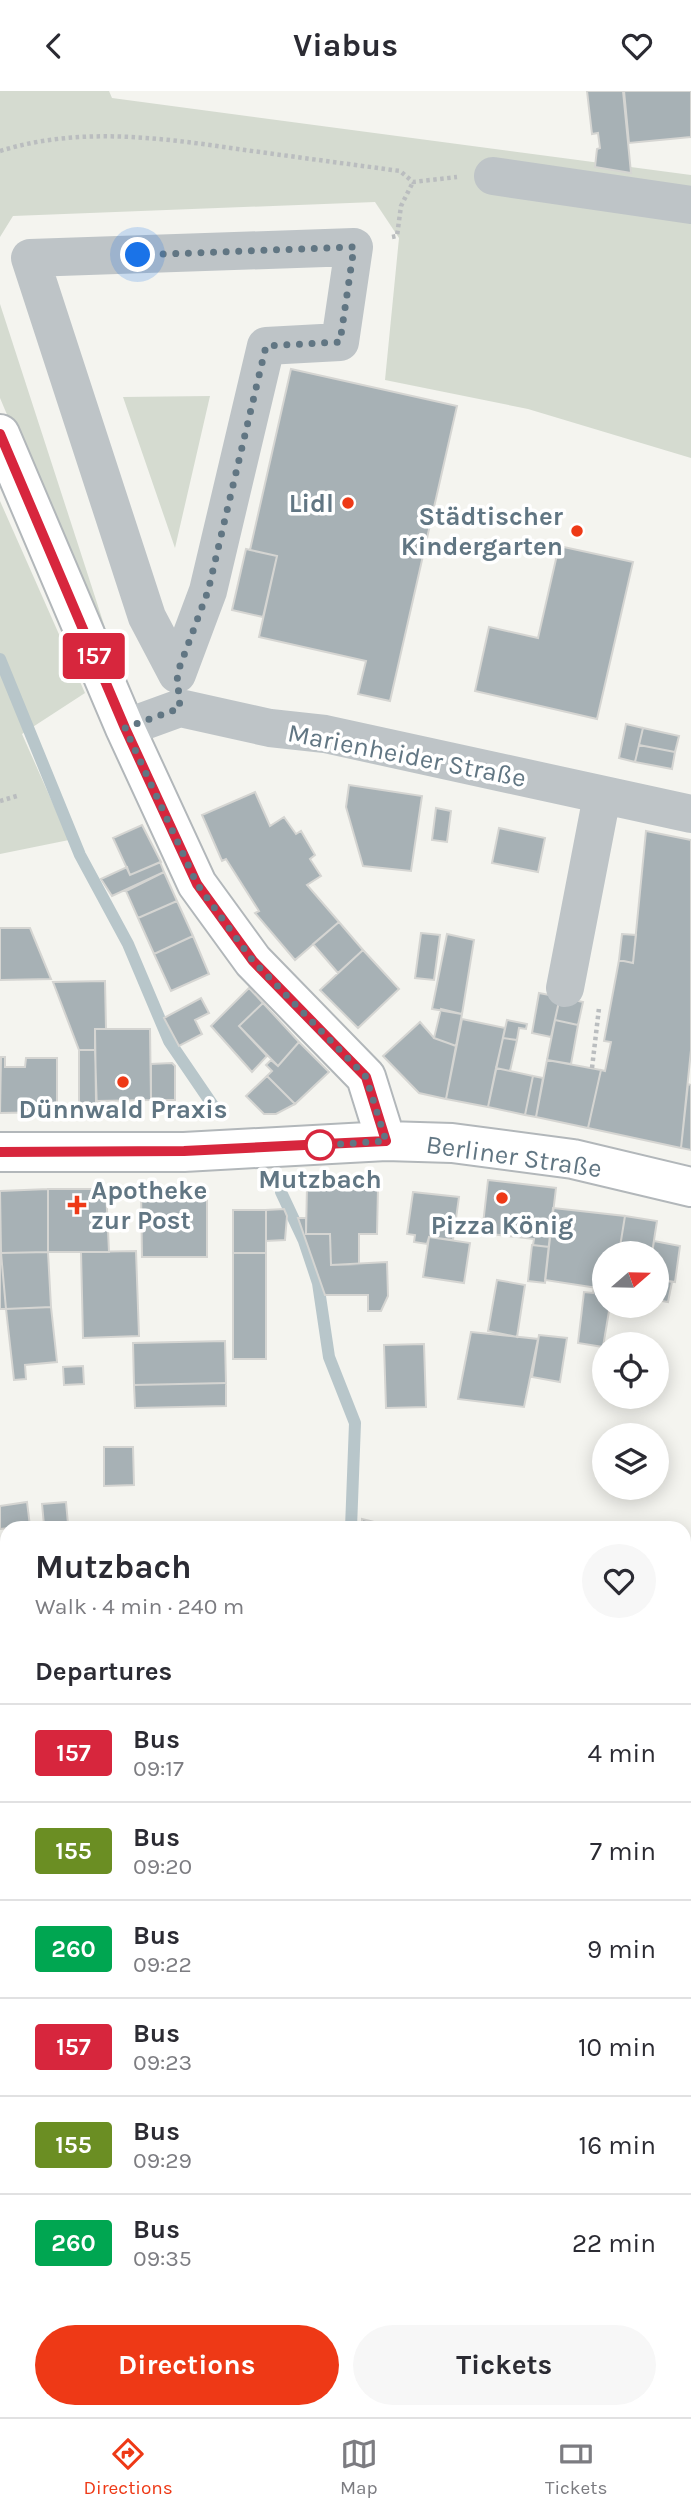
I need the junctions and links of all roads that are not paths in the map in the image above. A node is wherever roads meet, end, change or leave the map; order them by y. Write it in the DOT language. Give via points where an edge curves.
graph roads {
  1 [pos="493,176"];
  2 [pos="691,205"];
  3 [pos="0,434"];
  4 [pos="178,691"];
  5 [pos="125,728"];
  6 [pos="602,796"];
  7 [pos="691,814"];
  8 [pos="565,988"];
  9 [pos="386,1141"];
  10 [pos="0,1152"];
  11 [pos="691,1187"];
  1 -- 2 [label="street"];
  3 -- 5 [label="main road"];
  4 -- 4 [label="street" via="147,617 30,258 354,247 340,342 266,346 208,591"];
  4 -- 5 [label="street"];
  4 -- 6 [label="street, Marienheider Straße" via="270,728 325,734"];
  5 -- 9 [label="main road" via="197,884 253,961 366,1077"];
  6 -- 7 [label="street, Marienheider Straße"];
  6 -- 8 [label="street"];
  9 -- 10 [label="main road, Berliner Straße" via="184,1151"];
  9 -- 11 [label="main road, Berliner Straße" via="453,1143 573,1159"];
}
